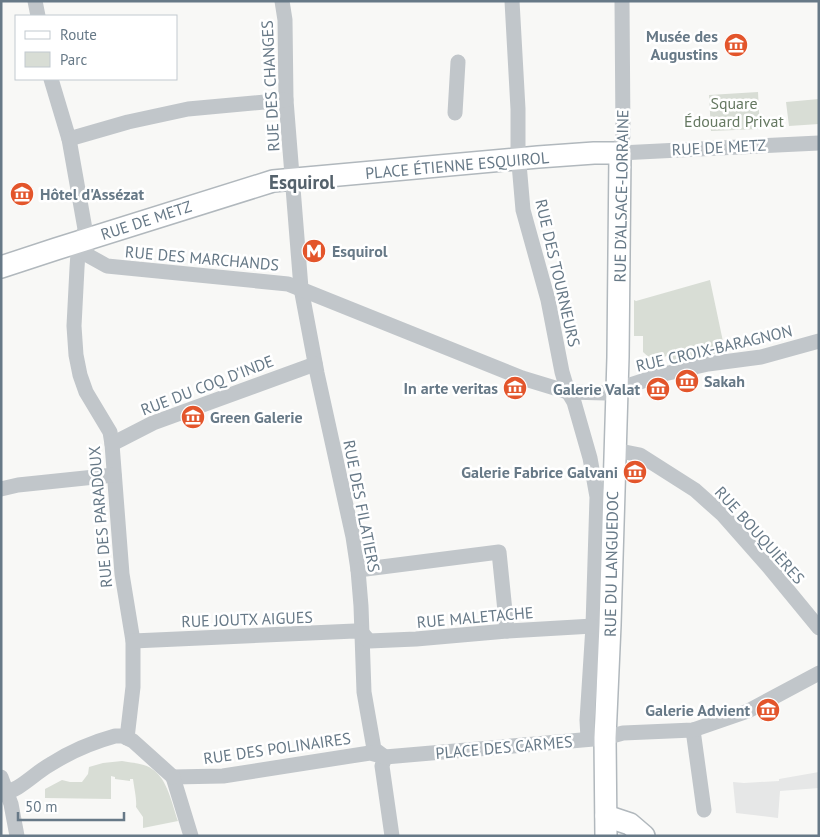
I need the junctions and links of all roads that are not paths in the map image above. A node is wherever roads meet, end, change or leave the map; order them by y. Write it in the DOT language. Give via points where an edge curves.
graph roads {
  1 [pos="35,1"];
  2 [pos="282,1"];
  3 [pos="512,1"];
  4 [pos="622,1"];
  5 [pos="38,15"];
  6 [pos="458,62"];
  7 [pos="51,80"];
  8 [pos="286,100"];
  9 [pos="455,113"];
  10 [pos="69,139"];
  11 [pos="819,143"];
  12 [pos="620,153"];
  13 [pos="519,159"];
  14 [pos="293,178"];
  15 [pos="81,240"];
  16 [pos="2,266"];
  17 [pos="301,288"];
  18 [pos="819,340"];
  19 [pos="429,342"];
  20 [pos="315,364"];
  21 [pos="617,390"];
  22 [pos="568,392"];
  23 [pos="112,444"];
  24 [pos="615,450"];
  25 [pos="114,475"];
  26 [pos="1,490"];
  27 [pos="358,570"];
  28 [pos="594,626"];
  29 [pos="819,628"];
  30 [pos="507,631"];
  31 [pos="362,633"];
  32 [pos="133,641"];
  33 [pos="819,673"];
  34 [pos="693,730"];
  35 [pos="127,738"];
  36 [pos="596,739"];
  37 [pos="385,757"];
  38 [pos="1,777"];
  39 [pos="173,777"];
  40 [pos="4,794"];
  41 [pos="704,810"];
  42 [pos="606,826"];
  43 [pos="17,836"];
  44 [pos="190,836"];
  45 [pos="392,836"];
  46 [pos="644,836"];
  1 -- 5 [label="street"];
  2 -- 8 [label="street, RUE DES CHANGES"];
  3 -- 13 [label="street, RUE DES TOURNEURS"];
  4 -- 12 [label="street, RUE D'ALSACE-LORRAINE" via="623,136"];
  6 -- 9 [label="street"];
  7 -- 10 [label="street, RUE DES PARADOUX"];
  8 -- 10 [label="street" via="188,109"];
  8 -- 14 [label="street, RUE DES CHANGES"];
  10 -- 15 [label="street, RUE DES PARADOUX" via="85,229"];
  11 -- 12 [label="street, RUE DE METZ"];
  12 -- 13 [label="street, PLACE ÉTIENNE ESQUIROL"];
  12 -- 21 [label="street, RUE D'ALSACE-LORRAINE"];
  13 -- 14 [label="street, PLACE ÉTIENNE ESQUIROL"];
  13 -- 22 [label="street, RUE DES TOURNEURS" via="523,210 548,300"];
  14 -- 15 [label="street, RUE DE METZ" via="273,180"];
  14 -- 17 [label="street, RUE DES CHANGES"];
  15 -- 16 [label="street, RUE DE METZ"];
  15 -- 17 [label="street, RUE DES MARCHANDS" via="89,256 107,266 288,284"];
  15 -- 23 [label="street, RUE DES PARADOUX" via="74,317 76,355 86,392 110,432"];
  17 -- 19 [label="street, RUE DES MARCHANDS"];
  17 -- 20 [label="street, RUE DES FILATIERS"];
  18 -- 21 [label="street, RUE CROIX-BARAGNON" via="761,357 664,374"];
  19 -- 22 [label="street, RUE CROIX-BARAGNON"];
  20 -- 23 [label="street, RUE DU COQ D'INDE" via="153,423"];
  20 -- 27 [label="street, RUE DES FILATIERS"];
  21 -- 22 [label="street, RUE CROIX-BARAGNON" via="606,393"];
  21 -- 24 [label="street, RUE DU LANGUEDOC"];
  22 -- 28 [label="street, RUE DU LANGUEDOC" via="574,402 590,458 598,498"];
  23 -- 25 [label="street, RUE DES PARADOUX"];
  24 -- 29 [label="street, RUE BOUQUIÈRES" via="640,454 709,502"];
  24 -- 36 [label="street, RUE DU LANGUEDOC" via="610,625"];
  25 -- 26 [label="street" via="18,485"];
  25 -- 32 [label="street, RUE DES PARADOUX" via="122,574"];
  27 -- 30 [label="street" via="499,552"];
  27 -- 31 [label="street, RUE DES FILATIERS"];
  28 -- 30 [label="street, RUE MALETACHE"];
  28 -- 36 [label="street, RUE DU LANGUEDOC" via="588,714"];
  30 -- 31 [label="street, RUE MALETACHE" via="369,640"];
  31 -- 32 [label="street, RUE JOUTX AIGUES"];
  31 -- 37 [label="street, RUE DES FILATIERS" via="364,692 374,749"];
  32 -- 35 [label="street, RUE DES PARADOUX" via="133,686"];
  33 -- 34 [label="street, PLACE DES CARMES" via="748,711"];
  34 -- 36 [label="street, PLACE DES CARMES" via="623,733"];
  34 -- 41 [label="street"];
  35 -- 39 [label="street"];
  35 -- 40 [label="street" via="109,738 67,755 15,791"];
  36 -- 37 [label="street, PLACE DES CARMES"];
  36 -- 42 [label="street"];
  37 -- 39 [label="street, RUE DES POLINAIRES" via="370,753 223,776"];
  37 -- 45 [label="street" via="382,766"];
  38 -- 40 [label="street"];
  39 -- 44 [label="street"];
  40 -- 43 [label="street" via="11,804"];
  42 -- 46 [label="street" via="630,824"];
}
